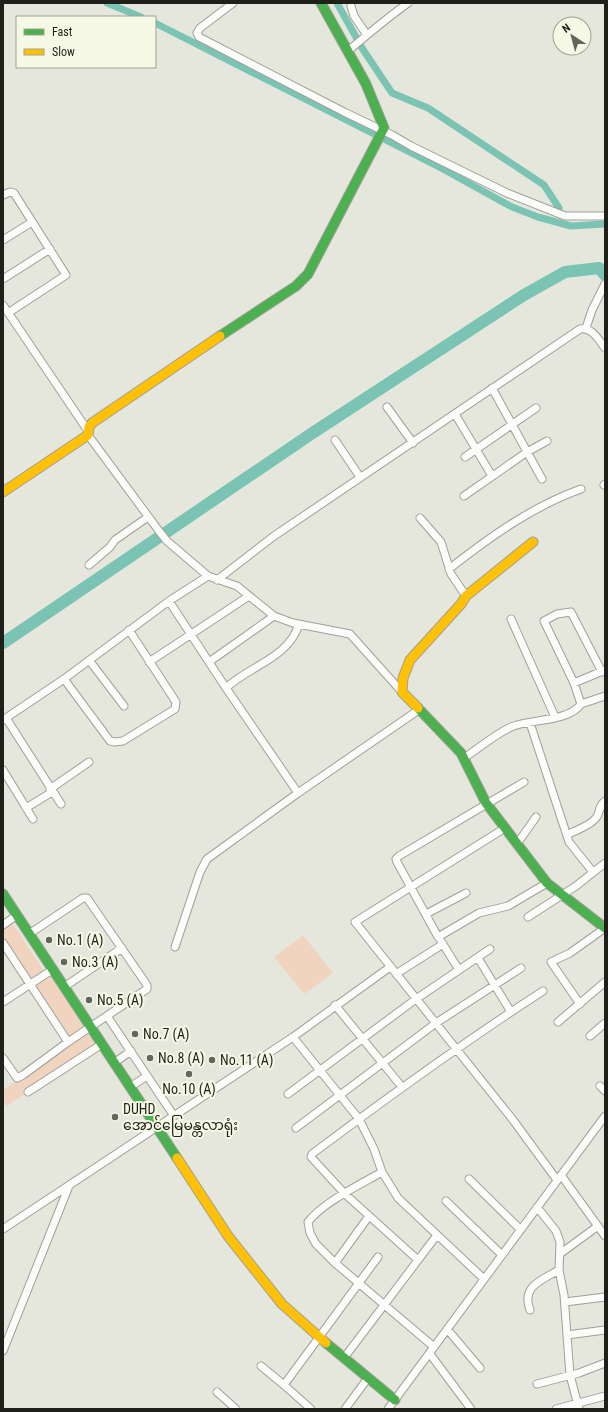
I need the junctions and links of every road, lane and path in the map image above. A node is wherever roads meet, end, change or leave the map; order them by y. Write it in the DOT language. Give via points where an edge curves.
graph roads {
  1 [pos="233,3"];
  2 [pos="321,3"];
  3 [pos="408,3"];
  4 [pos="351,6"];
  5 [pos="366,36"];
  6 [pos="350,49"];
  7 [pos="382,135"];
  8 [pos="3,195"];
  9 [pos="605,216"];
  10 [pos="32,222"];
  11 [pos="3,240"];
  12 [pos="50,250"];
  13 [pos="3,279"];
  14 [pos="605,284"];
  15 [pos="5,310"];
  16 [pos="586,328"];
  17 [pos="605,348"];
  18 [pos="492,388"];
  19 [pos="387,407"];
  20 [pos="536,408"];
  21 [pos="455,414"];
  22 [pos="512,425"];
  23 [pos="88,433"];
  24 [pos="335,440"];
  25 [pos="547,441"];
  26 [pos="413,443"];
  27 [pos="476,450"];
  28 [pos="527,452"];
  29 [pos="465,457"];
  30 [pos="492,476"];
  31 [pos="360,477"];
  32 [pos="542,479"];
  33 [pos="581,488"];
  34 [pos="3,492"];
  35 [pos="464,496"];
  36 [pos="148,517"];
  37 [pos="420,518"];
  38 [pos="533,542"];
  39 [pos="89,565"];
  40 [pos="449,568"];
  41 [pos="208,576"];
  42 [pos="217,580"];
  43 [pos="249,596"];
  44 [pos="466,596"];
  45 [pos="168,601"];
  46 [pos="274,616"];
  47 [pos="512,619"];
  48 [pos="299,624"];
  49 [pos="129,630"];
  50 [pos="191,634"];
  51 [pos="89,660"];
  52 [pos="149,662"];
  53 [pos="209,662"];
  54 [pos="603,671"];
  55 [pos="64,679"];
  56 [pos="574,683"];
  57 [pos="226,688"];
  58 [pos="402,692"];
  59 [pos="605,696"];
  60 [pos="581,704"];
  61 [pos="124,706"];
  62 [pos="420,710"];
  63 [pos="555,717"];
  64 [pos="5,719"];
  65 [pos="530,723"];
  66 [pos="464,758"];
  67 [pos="89,762"];
  68 [pos="3,770"];
  69 [pos="524,782"];
  70 [pos="51,790"];
  71 [pos="298,793"];
  72 [pos="605,801"];
  73 [pos="486,803"];
  74 [pos="61,804"];
  75 [pos="26,808"];
  76 [pos="536,817"];
  77 [pos="33,819"];
  78 [pos="505,828"];
  79 [pos="567,835"];
  80 [pos="517,844"];
  81 [pos="605,863"];
  82 [pos="594,872"];
  83 [pos="547,883"];
  84 [pos="410,886"];
  85 [pos="466,893"];
  86 [pos="3,894"];
  87 [pos="563,894"];
  88 [pos="426,914"];
  89 [pos="17,915"];
  90 [pos="528,917"];
  91 [pos="3,925"];
  92 [pos="605,928"];
  93 [pos="29,934"];
  94 [pos="438,937"];
  95 [pos="3,943"];
  96 [pos="443,944"];
  97 [pos="175,946"];
  98 [pos="122,948"];
  99 [pos="490,949"];
  100 [pos="478,958"];
  101 [pos="390,967"];
  102 [pos="521,968"];
  103 [pos="52,970"];
  104 [pos="459,970"];
  105 [pos="396,974"];
  106 [pos="604,984"];
  107 [pos="30,985"];
  108 [pos="494,986"];
  109 [pos="64,987"];
  110 [pos="543,991"];
  111 [pos="416,999"];
  112 [pos="3,1002"];
  113 [pos="580,1004"];
  114 [pos="335,1005"];
  115 [pos="511,1012"];
  116 [pos="107,1016"];
  117 [pos="558,1022"];
  118 [pos="436,1023"];
  119 [pos="605,1023"];
  120 [pos="91,1027"];
  121 [pos="590,1036"];
  122 [pos="293,1037"];
  123 [pos="363,1040"];
  124 [pos="68,1042"];
  125 [pos="102,1044"];
  126 [pos="456,1048"];
  127 [pos="131,1051"];
  128 [pos="3,1058"];
  129 [pos="114,1062"];
  130 [pos="383,1063"];
  131 [pos="320,1072"];
  132 [pos="147,1076"];
  133 [pos="130,1087"];
  134 [pos="402,1087"];
  135 [pos="28,1092"];
  136 [pos="288,1094"];
  137 [pos="339,1095"];
  138 [pos="174,1116"];
  139 [pos="605,1116"];
  140 [pos="359,1119"];
  141 [pos="157,1128"];
  142 [pos="296,1128"];
  143 [pos="382,1172"];
  144 [pos="559,1177"];
  145 [pos="469,1179"];
  146 [pos="69,1186"];
  147 [pos="345,1194"];
  148 [pos="446,1201"];
  149 [pos="537,1207"];
  150 [pos="369,1216"];
  151 [pos="598,1226"];
  152 [pos="3,1229"];
  153 [pos="520,1229"];
  154 [pos="437,1235"];
  155 [pos="605,1236"];
  156 [pos="501,1254"];
  157 [pos="561,1254"];
  158 [pos="378,1257"];
  159 [pos="418,1260"];
  160 [pos="335,1263"];
  161 [pos="559,1270"];
  162 [pos="484,1278"];
  163 [pos="359,1282"];
  164 [pos="605,1297"];
  165 [pos="565,1302"];
  166 [pos="384,1303"];
  167 [pos="530,1310"];
  168 [pos="446,1329"];
  169 [pos="605,1330"];
  170 [pos="567,1335"];
  171 [pos="319,1337"];
  172 [pos="434,1346"];
  173 [pos="3,1352"];
  174 [pos="430,1354"];
  175 [pos="344,1358"];
  176 [pos="605,1363"];
  177 [pos="260,1366"];
  178 [pos="480,1368"];
  179 [pos="570,1375"];
  180 [pos="368,1378"];
  181 [pos="537,1384"];
  182 [pos="284,1385"];
  183 [pos="217,1392"];
  184 [pos="605,1396"];
  185 [pos="395,1400"];
  186 [pos="578,1406"];
  187 [pos="236,1409"];
  188 [pos="311,1409"];
  189 [pos="344,1409"];
  190 [pos="388,1409"];
  191 [pos="471,1409"];
  192 [pos="556,1409"];
  1 -- 7 [label="street" via="200,28 197,33 199,37 344,112"];
  2 -- 6 [label="street"];
  3 -- 5 [label="street" via="372,28"];
  4 -- 5 [label="street"];
  5 -- 6 [label="street"];
  6 -- 7 [label="street" via="384,125"];
  7 -- 9 [label="street" via="411,146 507,193 565,216"];
  7 -- 23 [label="street" via="311,269 300,283 92,423"];
  8 -- 10 [label="street" via="12,192"];
  10 -- 11 [label="street"];
  10 -- 12 [label="street"];
  12 -- 13 [label="street"];
  12 -- 15 [label="street" via="66,275"];
  14 -- 16 [label="street"];
  15 -- 23 [label="street"];
  16 -- 17 [label="street"];
  16 -- 18 [label="street" via="580,329"];
  18 -- 21 [label="street"];
  18 -- 22 [label="street"];
  19 -- 26 [label="street"];
  20 -- 22 [label="street"];
  21 -- 26 [label="street"];
  21 -- 27 [label="street"];
  22 -- 27 [label="street"];
  22 -- 28 [label="street"];
  23 -- 34 [label="street"];
  23 -- 36 [label="street"];
  24 -- 31 [label="street"];
  25 -- 28 [label="street"];
  26 -- 31 [label="street"];
  27 -- 29 [label="street"];
  27 -- 30 [label="street"];
  28 -- 30 [label="street"];
  28 -- 32 [label="street"];
  30 -- 35 [label="street"];
  31 -- 42 [label="street" via="270,539"];
  33 -- 40 [label="street" via="555,499 490,536"];
  36 -- 39 [label="street" via="114,540 110,547"];
  36 -- 41 [label="street" via="167,541"];
  37 -- 40 [label="street" via="442,542"];
  38 -- 44 [label="street"];
  40 -- 44 [label="street"];
  41 -- 42 [label="street"];
  41 -- 45 [label="street"];
  42 -- 43 [label="street" via="233,583"];
  43 -- 46 [label="street"];
  43 -- 50 [label="street"];
  44 -- 58 [label="street" via="410,660 403,678"];
  45 -- 49 [label="street"];
  45 -- 50 [label="street"];
  46 -- 48 [label="street"];
  46 -- 53 [label="street"];
  47 -- 63 [label="street"];
  48 -- 57 [label="street" via="292,642"];
  48 -- 58 [label="street" via="350,634"];
  49 -- 51 [label="street"];
  49 -- 52 [label="street"];
  50 -- 52 [label="street"];
  50 -- 53 [label="street"];
  51 -- 55 [label="street"];
  51 -- 61 [label="street"];
  52 -- 55 [label="street" via="176,702 175,709 119,742 110,741"];
  53 -- 57 [label="street"];
  54 -- 56 [label="street"];
  54 -- 56 [label="street" via="574,615 568,611 557,614 544,621"];
  55 -- 64 [label="street"];
  56 -- 60 [label="street"];
  57 -- 71 [label="street"];
  58 -- 62 [label="street"];
  59 -- 60 [label="street"];
  60 -- 63 [label="street" via="578,708"];
  62 -- 66 [label="street"];
  62 -- 71 [label="street"];
  63 -- 65 [label="street"];
  64 -- 70 [label="street"];
  65 -- 66 [label="street" via="512,727"];
  65 -- 79 [label="street"];
  66 -- 73 [label="street"];
  67 -- 70 [label="street"];
  68 -- 75 [label="street"];
  69 -- 73 [label="street"];
  70 -- 74 [label="street"];
  70 -- 75 [label="street"];
  71 -- 97 [label="street" via="207,859 200,872"];
  72 -- 79 [label="street" via="600,805 594,820"];
  73 -- 78 [label="street"];
  73 -- 84 [label="street" via="396,859"];
  75 -- 77 [label="street"];
  76 -- 80 [label="street"];
  78 -- 80 [label="street"];
  78 -- 84 [label="street"];
  79 -- 82 [label="street" via="578,854"];
  80 -- 83 [label="street"];
  81 -- 82 [label="street"];
  82 -- 87 [label="street"];
  83 -- 87 [label="street"];
  83 -- 94 [label="street" via="508,906 479,913"];
  84 -- 88 [label="street"];
  84 -- 101 [label="street" via="355,921"];
  85 -- 88 [label="street"];
  86 -- 89 [label="street"];
  87 -- 90 [label="street"];
  87 -- 92 [label="street"];
  88 -- 94 [label="street"];
  89 -- 91 [label="street"];
  89 -- 93 [label="street"];
  92 -- 113 [label="street" via="551,962"];
  93 -- 98 [label="street" via="83,898 87,898"];
  93 -- 103 [label="street"];
  94 -- 96 [label="street"];
  95 -- 107 [label="street"];
  96 -- 104 [label="street"];
  96 -- 105 [label="street"];
  98 -- 109 [label="street"];
  98 -- 116 [label="street" via="147,989"];
  99 -- 100 [label="street"];
  100 -- 104 [label="street"];
  100 -- 108 [label="street"];
  101 -- 105 [label="street"];
  101 -- 114 [label="street"];
  102 -- 108 [label="street"];
  103 -- 107 [label="street"];
  103 -- 109 [label="street"];
  104 -- 111 [label="street"];
  105 -- 111 [label="street"];
  106 -- 113 [label="street"];
  107 -- 112 [label="street"];
  107 -- 124 [label="street"];
  108 -- 115 [label="street"];
  108 -- 118 [label="street"];
  109 -- 120 [label="street"];
  110 -- 115 [label="street"];
  111 -- 118 [label="street"];
  111 -- 123 [label="street"];
  113 -- 117 [label="street"];
  114 -- 122 [label="street"];
  114 -- 123 [label="street"];
  115 -- 126 [label="street"];
  116 -- 120 [label="street"];
  116 -- 127 [label="street"];
  118 -- 126 [label="street"];
  118 -- 130 [label="street"];
  119 -- 121 [label="street"];
  120 -- 124 [label="street"];
  120 -- 125 [label="street"];
  122 -- 131 [label="street"];
  122 -- 138 [label="street"];
  123 -- 130 [label="street"];
  123 -- 131 [label="street"];
  124 -- 128 [label="street" via="17,1078"];
  125 -- 129 [label="street"];
  125 -- 135 [label="street"];
  126 -- 134 [label="street"];
  126 -- 144 [label="street"];
  127 -- 129 [label="street"];
  127 -- 132 [label="street"];
  129 -- 133 [label="street"];
  130 -- 134 [label="street"];
  130 -- 137 [label="street"];
  131 -- 136 [label="street"];
  131 -- 137 [label="street"];
  132 -- 133 [label="street"];
  132 -- 138 [label="street"];
  133 -- 141 [label="street"];
  134 -- 140 [label="street"];
  137 -- 140 [label="street"];
  137 -- 142 [label="street"];
  138 -- 141 [label="street"];
  139 -- 144 [label="street"];
  140 -- 143 [label="street"];
  140 -- 147 [label="street" via="312,1154 311,1158"];
  141 -- 146 [label="street"];
  141 -- 171 [label="street" via="228,1236 277,1299"];
  143 -- 147 [label="street"];
  143 -- 154 [label="street" via="400,1200"];
  144 -- 149 [label="street"];
  144 -- 151 [label="street"];
  145 -- 153 [label="street"];
  146 -- 152 [label="street"];
  146 -- 173 [label="street"];
  147 -- 150 [label="street"];
  147 -- 160 [label="street" via="312,1216 308,1222 312,1240"];
  148 -- 156 [label="street"];
  149 -- 153 [label="street"];
  149 -- 157 [label="street" via="556,1231"];
  150 -- 159 [label="street"];
  150 -- 160 [label="street"];
  151 -- 155 [label="street"];
  151 -- 157 [label="street"];
  153 -- 156 [label="street"];
  154 -- 159 [label="street"];
  154 -- 162 [label="street"];
  156 -- 162 [label="street"];
  157 -- 161 [label="street"];
  158 -- 163 [label="street"];
  159 -- 166 [label="street"];
  160 -- 163 [label="street"];
  161 -- 165 [label="street"];
  161 -- 167 [label="street" via="528,1292"];
  162 -- 168 [label="street"];
  163 -- 166 [label="street"];
  163 -- 171 [label="street"];
  164 -- 165 [label="street"];
  165 -- 170 [label="street"];
  166 -- 172 [label="street"];
  166 -- 175 [label="street"];
  168 -- 172 [label="street"];
  168 -- 178 [label="street"];
  169 -- 170 [label="street"];
  170 -- 179 [label="street"];
  171 -- 175 [label="street"];
  171 -- 182 [label="street"];
  172 -- 174 [label="street"];
  174 -- 185 [label="street"];
  174 -- 191 [label="street"];
  175 -- 180 [label="street"];
  176 -- 179 [label="street"];
  177 -- 182 [label="street"];
  179 -- 181 [label="street"];
  179 -- 186 [label="street"];
  180 -- 185 [label="street"];
  180 -- 189 [label="street"];
  182 -- 188 [label="street"];
  183 -- 187 [label="street"];
  184 -- 186 [label="street"];
  185 -- 190 [label="street"];
  186 -- 192 [label="street"];
}
